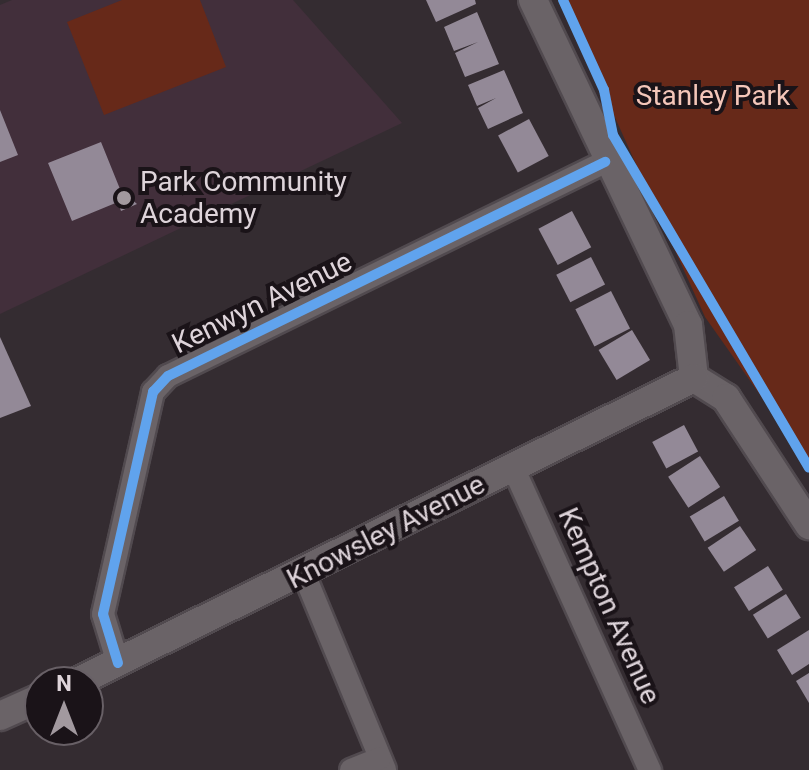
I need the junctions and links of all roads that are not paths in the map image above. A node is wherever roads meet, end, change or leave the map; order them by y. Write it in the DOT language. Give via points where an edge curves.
graph roads {
  1 [pos="533,0"];
  2 [pos="605,162"];
  3 [pos="694,378"];
  4 [pos="513,467"];
  5 [pos="809,525"];
  6 [pos="304,574"];
  7 [pos="118,663"];
  8 [pos="104,669"];
  9 [pos="24,705"];
  10 [pos="0,716"];
  11 [pos="383,764"];
  12 [pos="351,770"];
  13 [pos="650,770"];
  1 -- 2 [label="street"];
  2 -- 3 [label="street" via="688,325"];
  2 -- 7 [label="street, Kenwyn Avenue" via="168,376 153,392 103,614"];
  3 -- 4 [label="street, Knowsley Avenue"];
  3 -- 5 [label="street" via="726,398"];
  4 -- 6 [label="street, Knowsley Avenue"];
  4 -- 13 [label="street, Kempton Avenue"];
  6 -- 7 [label="street, Knowsley Avenue"];
  6 -- 11 [label="street"];
  7 -- 8 [label="street, Knowsley Avenue"];
  9 -- 10 [label="street"];
  11 -- 12 [label="street"];
}
